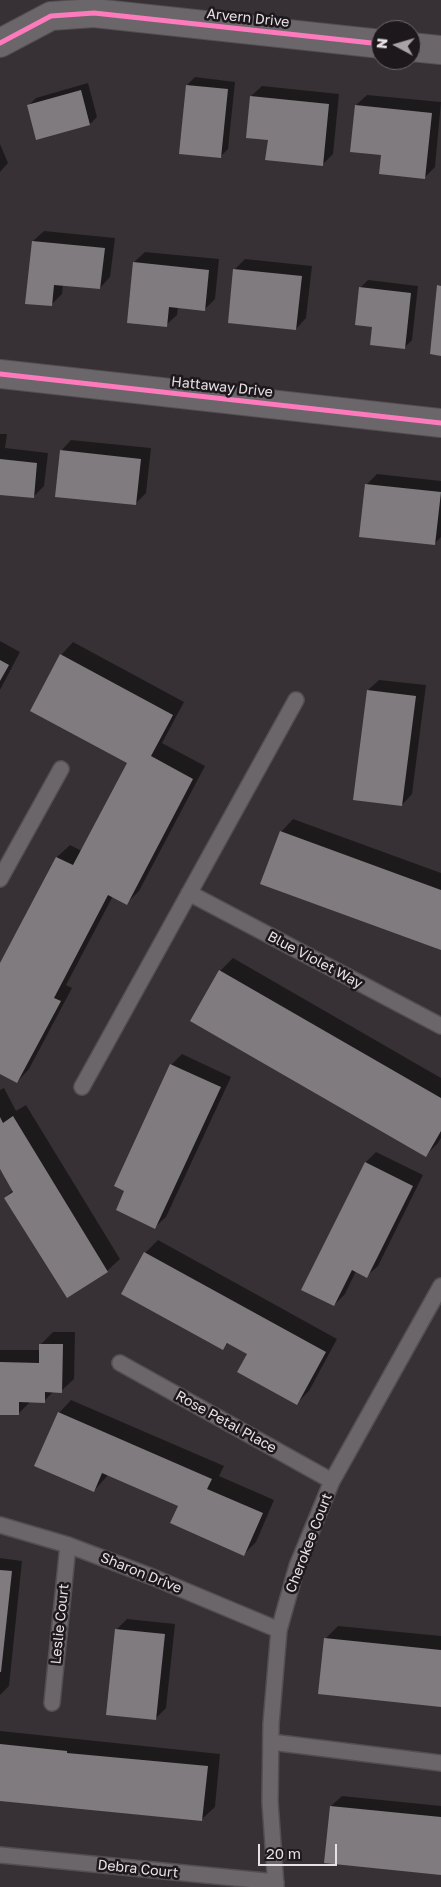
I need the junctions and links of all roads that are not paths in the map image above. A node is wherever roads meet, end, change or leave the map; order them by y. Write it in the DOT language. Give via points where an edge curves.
graph roads {
  1 [pos="95,7"];
  2 [pos="0,43"];
  3 [pos="371,43"];
  4 [pos="421,48"];
  5 [pos="441,50"];
  6 [pos="0,374"];
  7 [pos="441,423"];
  8 [pos="296,700"];
  9 [pos="61,769"];
  10 [pos="0,879"];
  11 [pos="189,893"];
  12 [pos="441,1026"];
  13 [pos="82,1087"];
  14 [pos="441,1286"];
  15 [pos="120,1363"];
  16 [pos="332,1481"];
  17 [pos="0,1525"];
  18 [pos="68,1544"];
  19 [pos="279,1630"];
  20 [pos="52,1703"];
  21 [pos="271,1742"];
  22 [pos="441,1763"];
  23 [pos="0,1855"];
  24 [pos="276,1884"];
  1 -- 2 [label="street, Arvern Drive" via="51,16"];
  1 -- 3 [label="street, Arvern Drive"];
  4 -- 5 [label="street"];
  6 -- 7 [label="street, Hattaway Drive"];
  8 -- 11 [label="lane"];
  9 -- 10 [label="lane"];
  11 -- 12 [label="lane, Blue Violet Way"];
  11 -- 13 [label="lane"];
  14 -- 16 [label="lane, Cherokee Court"];
  15 -- 16 [label="lane, Rose Petal Place"];
  16 -- 19 [label="lane, Cherokee Court" via="297,1566"];
  17 -- 18 [label="lane, Sharon Drive"];
  18 -- 19 [label="lane, Sharon Drive"];
  18 -- 20 [label="lane, Leslie Court"];
  19 -- 21 [label="lane, Cherokee Court"];
  21 -- 22 [label="lane"];
  21 -- 24 [label="lane, Cherokee Court" via="270,1802"];
  23 -- 24 [label="lane, Debra Court"];
}
